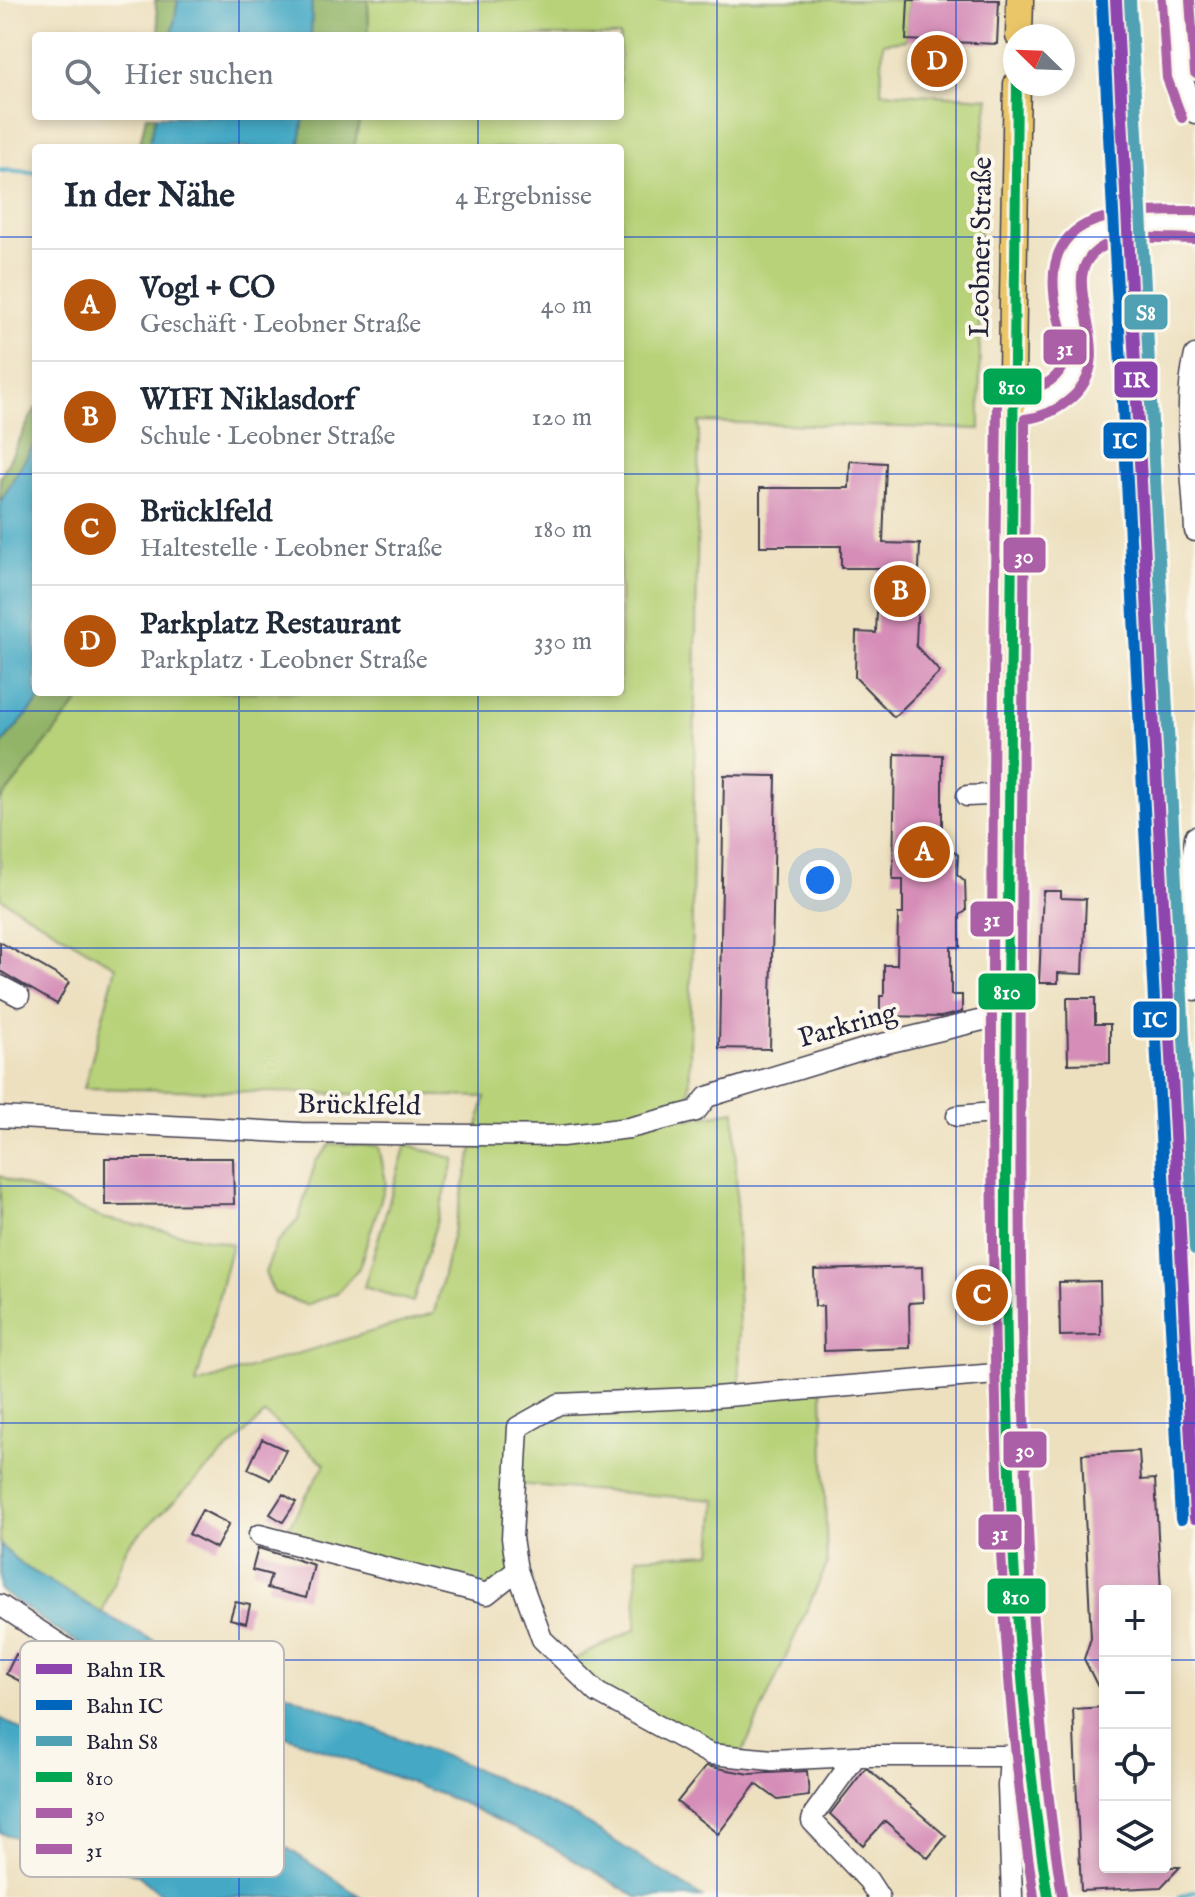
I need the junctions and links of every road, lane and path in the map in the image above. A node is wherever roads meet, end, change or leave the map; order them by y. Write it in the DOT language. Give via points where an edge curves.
graph roads {
  1 [pos="1020,0"];
  2 [pos="1176,0"];
  3 [pos="1019,24"];
  4 [pos="1017,96"];
  5 [pos="1195,113"];
  6 [pos="1195,225"];
  7 [pos="1195,355"];
  8 [pos="1011,405"];
  9 [pos="1195,531"];
  10 [pos="1010,794"];
  11 [pos="967,796"];
  12 [pos="1195,837"];
  13 [pos="1195,990"];
  14 [pos="1007,1020"];
  15 [pos="707,1097"];
  16 [pos="1006,1112"];
  17 [pos="957,1116"];
  18 [pos="0,1117"];
  19 [pos="1008,1373"];
  20 [pos="259,1535"];
  21 [pos="517,1570"];
  22 [pos="0,1605"];
  23 [pos="55,1641"];
  24 [pos="1019,1754"];
  25 [pos="856,1756"];
  26 [pos="879,1897"];
  27 [pos="1012,1897"];
  28 [pos="1048,1897"];
  1 -- 3 [label="main road"];
  2 -- 5 [label="street" via="1181,76"];
  4 -- 8 [label="main road, Leobner Straße"];
  6 -- 8 [label="street" via="1121,228 1099,232 1082,243 1072,256 1066,280 1078,363 1071,380 1034,406"];
  7 -- 9 [label="street" via="1190,418"];
  8 -- 10 [label="main road, Leobner Straße"];
  10 -- 11 [label="street"];
  10 -- 14 [label="main road, Leobner Straße"];
  12 -- 13 [label="street" via="1190,881"];
  14 -- 15 [label="street, Parkring" via="987,1019 874,1046"];
  14 -- 16 [label="main road, Leobner Straße"];
  15 -- 18 [label="street, Brücklfeld" via="696,1111 629,1128 562,1136 301,1133"];
  16 -- 17 [label="street"];
  16 -- 19 [label="main road, Leobner Straße"];
  19 -- 21 [label="street" via="559,1404 518,1427 512,1538"];
  19 -- 24 [label="main road, Leobner Straße"];
  20 -- 21 [label="street" via="487,1594"];
  21 -- 25 [label="street" via="542,1639 598,1693 696,1747 710,1754 772,1760"];
  22 -- 23 [label="street"];
  24 -- 25 [label="street"];
  24 -- 27 [label="street" via="1008,1786"];
  24 -- 28 [label="main road, Leobner Straße"];
  25 -- 26 [label="street" via="812,1821"];
}
